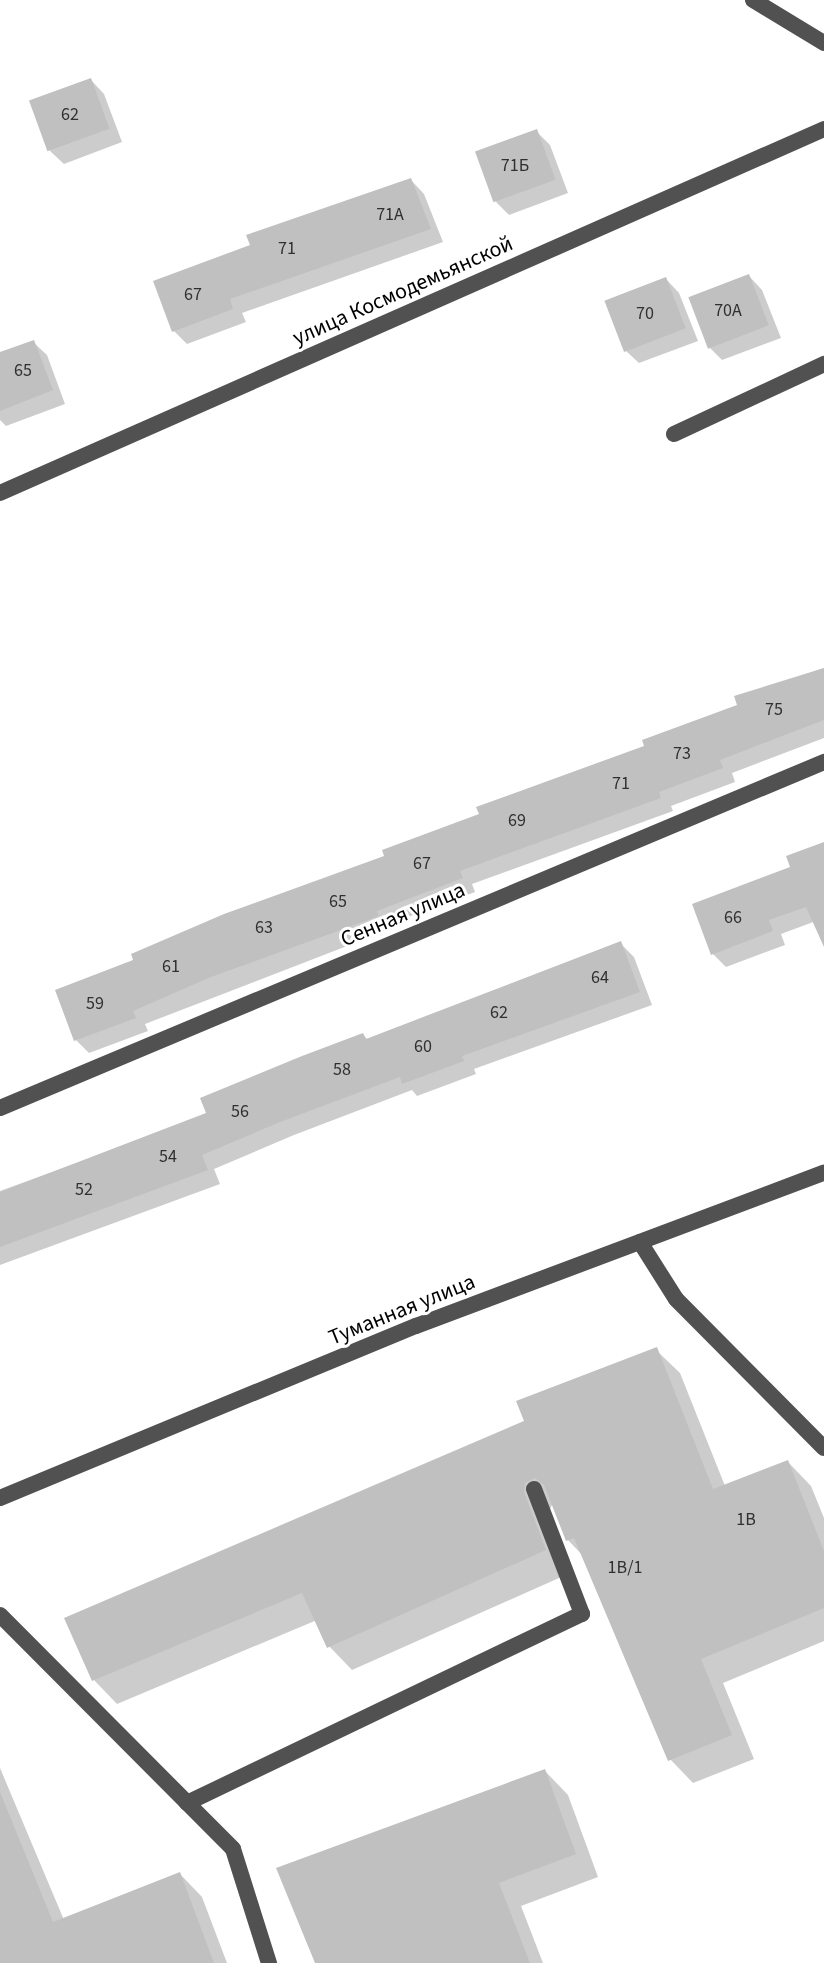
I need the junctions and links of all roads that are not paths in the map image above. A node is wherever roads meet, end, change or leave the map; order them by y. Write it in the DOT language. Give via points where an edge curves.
graph roads {
  1 [pos="753,0"];
  2 [pos="824,43"];
  3 [pos="824,129"];
  4 [pos="824,364"];
  5 [pos="674,434"];
  6 [pos="0,493"];
  7 [pos="824,762"];
  8 [pos="0,1108"];
  9 [pos="824,1173"];
  10 [pos="640,1242"];
  11 [pos="824,1448"];
  12 [pos="534,1489"];
  13 [pos="0,1498"];
  14 [pos="0,1615"];
  15 [pos="187,1803"];
  16 [pos="269,1963"];
  1 -- 2 [label="street"];
  3 -- 6 [label="street, улица Космодемьянской"];
  4 -- 5 [label="street"];
  7 -- 8 [label="street, Сенная улица"];
  9 -- 10 [label="street, Туманная улица"];
  10 -- 11 [label="street" via="676,1299"];
  10 -- 13 [label="street, Туманная улица" via="416,1326"];
  12 -- 15 [label="street" via="582,1614"];
  14 -- 15 [label="street"];
  15 -- 16 [label="street" via="233,1849"];
}
